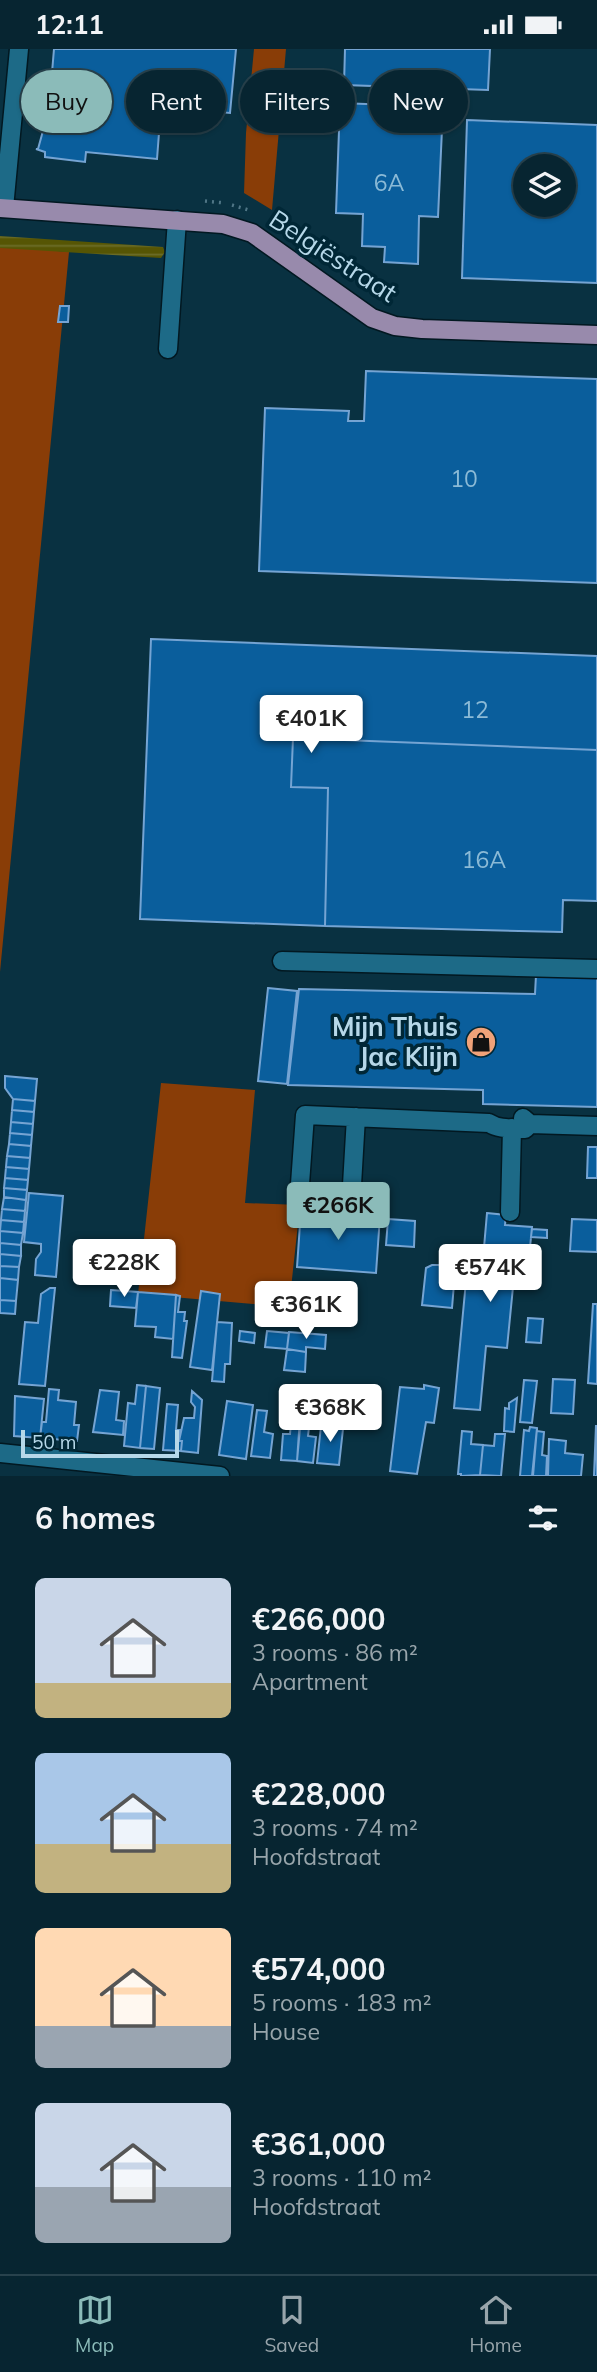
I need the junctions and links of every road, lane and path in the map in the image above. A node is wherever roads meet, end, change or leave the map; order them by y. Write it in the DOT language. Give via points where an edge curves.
graph roads {
  1 [pos="19,49"];
  2 [pos="2,208"];
  3 [pos="177,220"];
  4 [pos="597,335"];
  5 [pos="168,349"];
  6 [pos="282,961"];
  7 [pos="597,969"];
  8 [pos="356,1117"];
  9 [pos="489,1123"];
  10 [pos="530,1124"];
  11 [pos="597,1126"];
  12 [pos="512,1128"];
  13 [pos="300,1184"];
  14 [pos="351,1202"];
  15 [pos="510,1212"];
  16 [pos="0,1453"];
  17 [pos="220,1476"];
  1 -- 2 [label="street"];
  2 -- 3 [label="main road, Belgiëstraat"];
  3 -- 4 [label="main road, Belgiëstraat" via="223,223 252,233 372,318 395,326"];
  3 -- 5 [label="street"];
  6 -- 7 [label="street"];
  8 -- 9 [label="street"];
  8 -- 13 [label="street" via="305,1115"];
  8 -- 14 [label="street"];
  9 -- 10 [label="street" via="506,1117 525,1118"];
  9 -- 12 [label="street"];
  10 -- 11 [label="street"];
  10 -- 12 [label="street" via="525,1129"];
  12 -- 15 [label="street"];
  16 -- 17 [label="street"];
}
